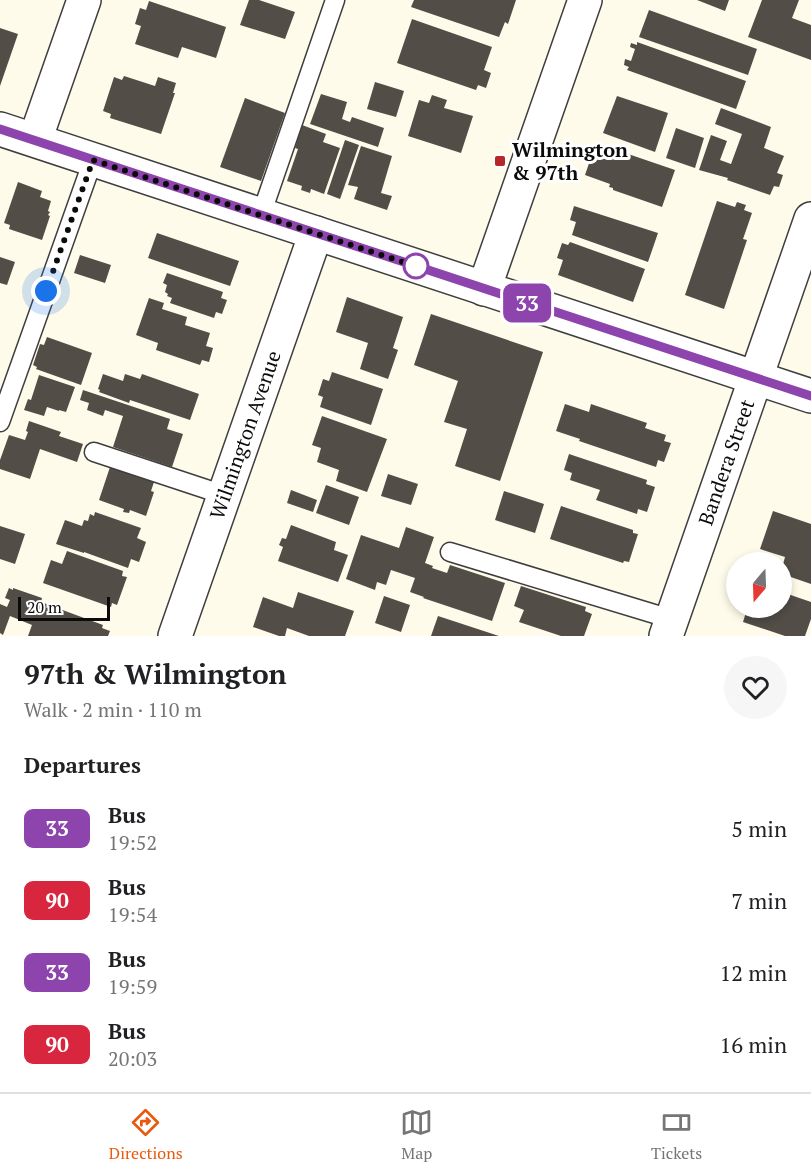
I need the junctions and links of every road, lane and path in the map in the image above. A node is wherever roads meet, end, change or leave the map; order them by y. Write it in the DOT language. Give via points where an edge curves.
graph roads {
  1 [pos="84,0"];
  2 [pos="335,0"];
  3 [pos="585,0"];
  4 [pos="0,129"];
  5 [pos="35,140"];
  6 [pos="93,160"];
  7 [pos="261,215"];
  8 [pos="811,219"];
  9 [pos="316,233"];
  10 [pos="484,289"];
  11 [pos="756,378"];
  12 [pos="811,396"];
  13 [pos="0,422"];
  14 [pos="94,452"];
  15 [pos="224,495"];
  16 [pos="450,552"];
  17 [pos="668,628"];
  18 [pos="175,636"];
  1 -- 5 [label="street"];
  2 -- 7 [label="lane"];
  3 -- 10 [label="street"];
  4 -- 5 [label="street"];
  5 -- 6 [label="street"];
  6 -- 7 [label="street"];
  6 -- 13 [label="lane"];
  7 -- 9 [label="street"];
  8 -- 11 [label="street, Bandera Street"];
  9 -- 10 [label="street"];
  9 -- 15 [label="street, Wilmington Avenue"];
  10 -- 11 [label="street"];
  11 -- 12 [label="street"];
  11 -- 17 [label="street, Bandera Street"];
  14 -- 15 [label="lane"];
  15 -- 18 [label="street, Wilmington Avenue"];
  16 -- 17 [label="lane"];
}
